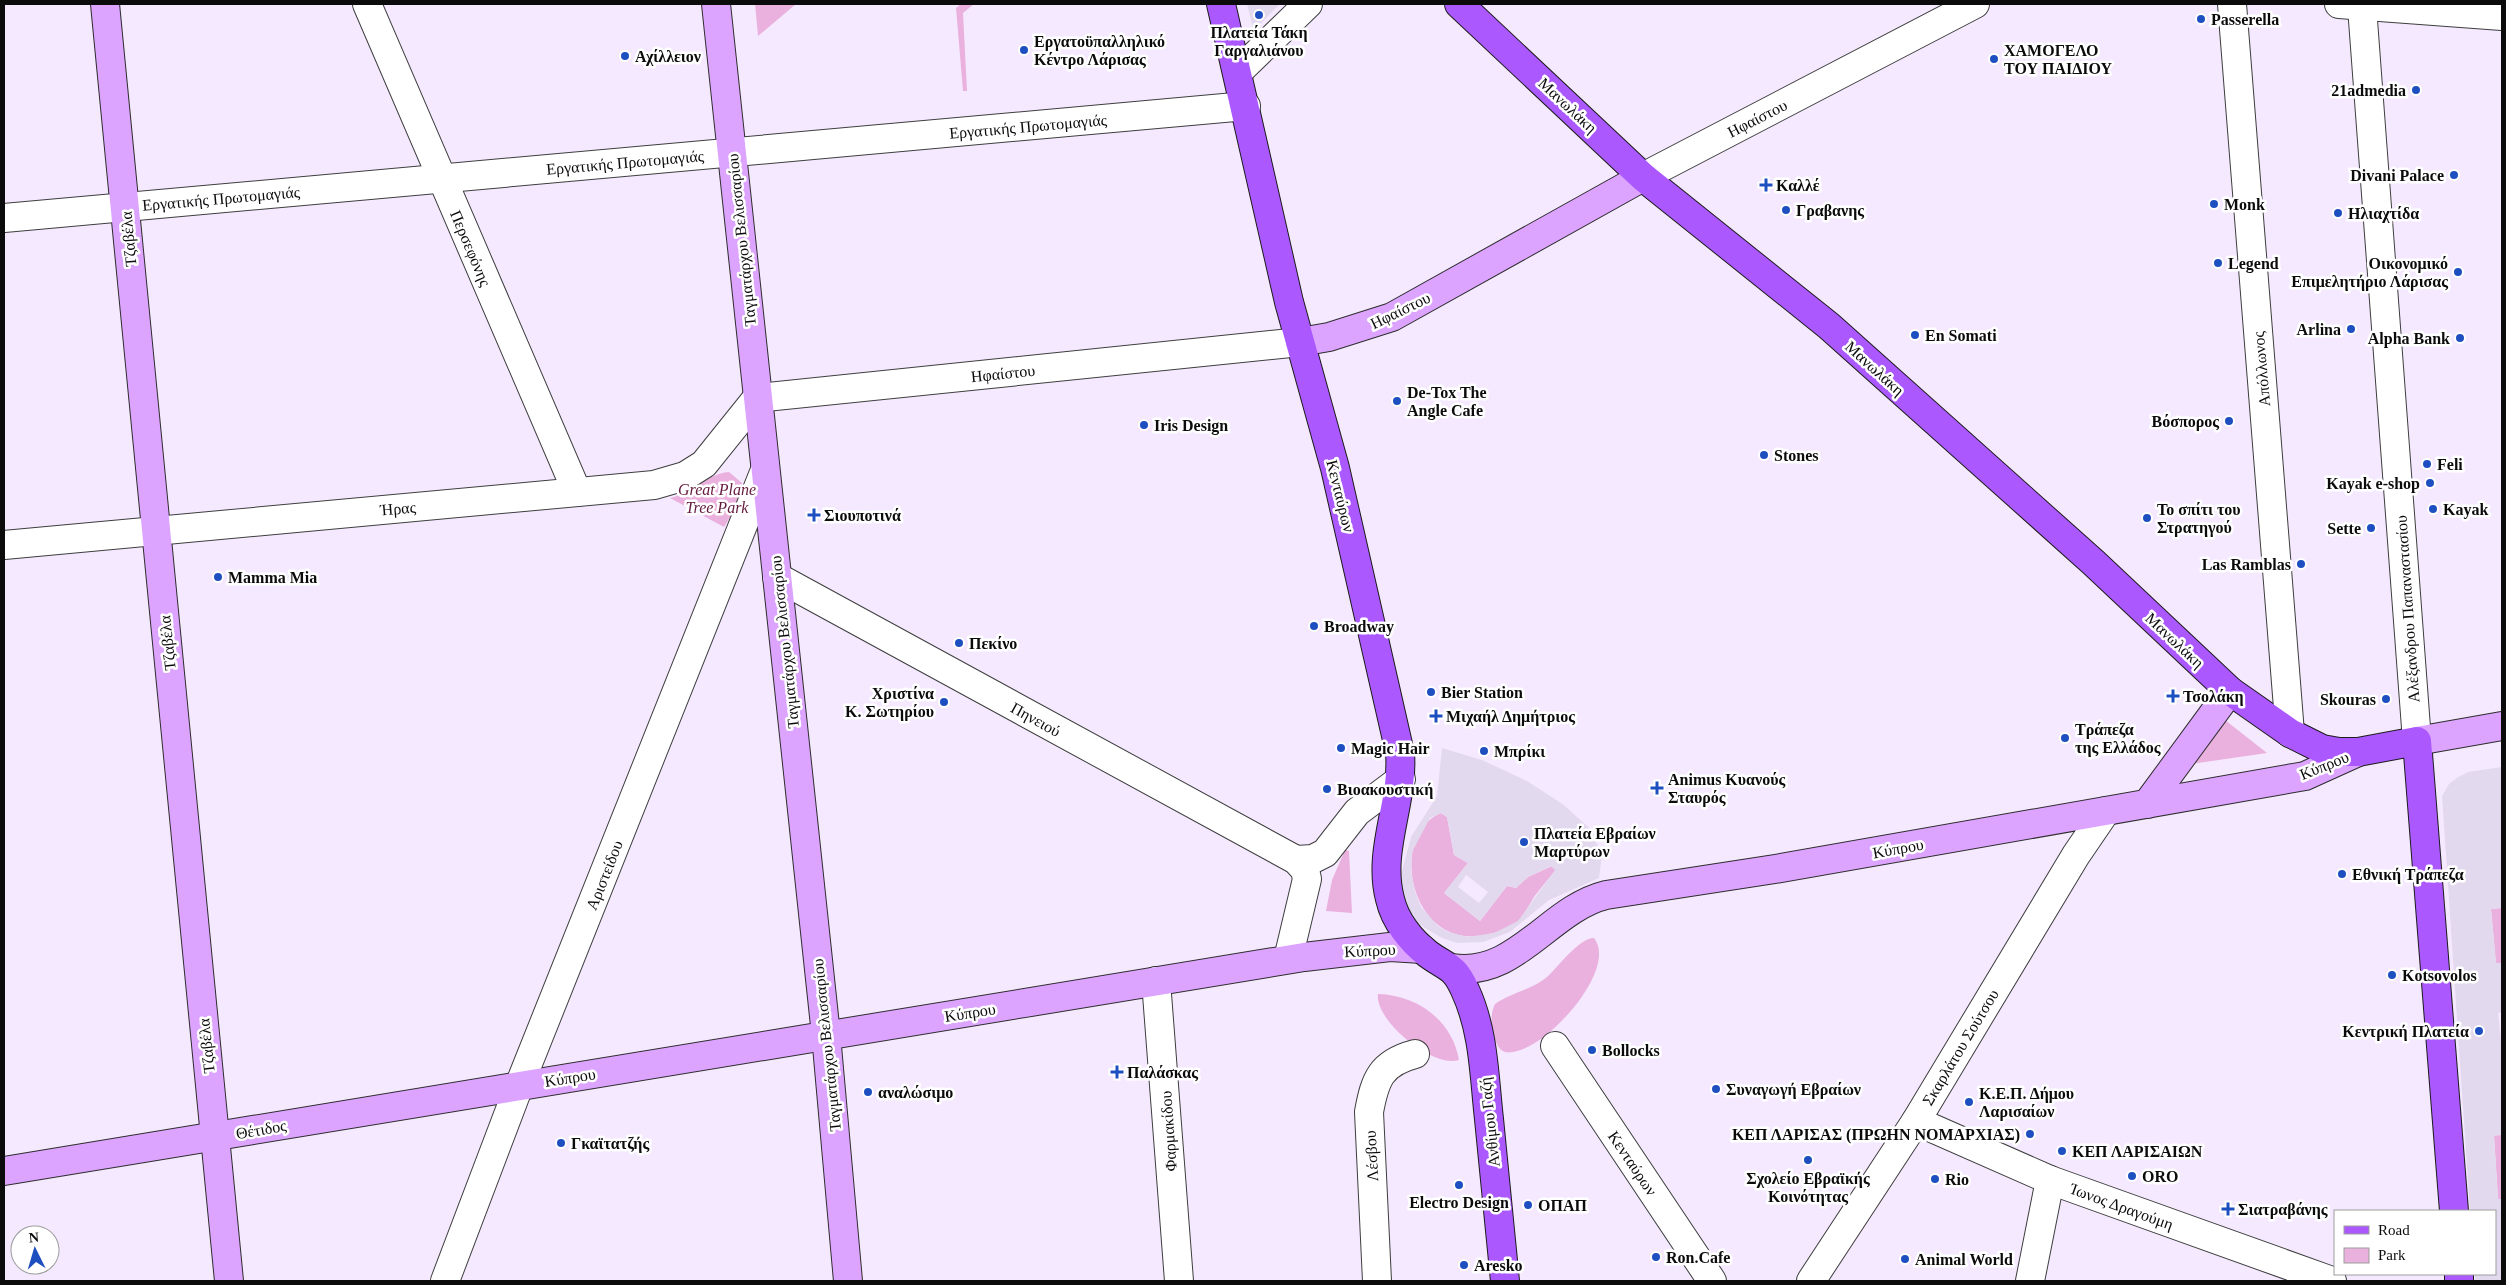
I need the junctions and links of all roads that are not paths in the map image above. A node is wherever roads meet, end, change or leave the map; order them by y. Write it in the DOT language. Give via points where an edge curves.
graph roads {
  1 [pos="105,4"];
  2 [pos="367,4"];
  3 [pos="716,4"];
  4 [pos="1221,4"];
  5 [pos="1308,4"];
  6 [pos="1459,4"];
  7 [pos="1976,4"];
  8 [pos="2232,4"];
  9 [pos="2350,5"];
  10 [pos="2502,16"];
  11 [pos="1238,72"];
  12 [pos="1246,106"];
  13 [pos="732,153"];
  14 [pos="1643,177"];
  15 [pos="442,179"];
  16 [pos="125,207"];
  17 [pos="4,218"];
  18 [pos="1300,342"];
  19 [pos="757,398"];
  20 [pos="765,470"];
  21 [pos="577,492"];
  22 [pos="156,531"];
  23 [pos="4,545"];
  24 [pos="777,577"];
  25 [pos="2230,691"];
  26 [pos="2502,726"];
  27 [pos="2290,734"];
  28 [pos="2417,741"];
  29 [pos="2358,752"];
  30 [pos="1400,779"];
  31 [pos="2147,804"];
  32 [pos="2106,811"];
  33 [pos="1296,860"];
  34 [pos="1422,949"];
  35 [pos="1288,959"];
  36 [pos="1452,968"];
  37 [pos="1156,981"];
  38 [pos="826,1035"];
  39 [pos="1555,1046"];
  40 [pos="1415,1054"];
  41 [pos="519,1086"];
  42 [pos="1916,1121"];
  43 [pos="215,1137"];
  44 [pos="4,1171"];
  45 [pos="2050,1180"];
  46 [pos="2454,1210"];
  47 [pos="229,1281"];
  48 [pos="445,1281"];
  49 [pos="848,1281"];
  50 [pos="1179,1281"];
  51 [pos="1377,1281"];
  52 [pos="1505,1281"];
  53 [pos="1712,1281"];
  54 [pos="1811,1281"];
  55 [pos="2030,1281"];
  56 [pos="2332,1281"];
  1 -- 16 [label="street, Τζαβέλα"];
  2 -- 15 [label="street, Περσεφόνης"];
  3 -- 13 [label="street, Ταγματάρχου Βελισσαρίου"];
  4 -- 11 [label="main road, Κενταύρων"];
  5 -- 11 [label="street"];
  6 -- 14 [label="main road, Μανωλάκη"];
  7 -- 14 [label="street, Ηφαίστου"];
  8 -- 27 [label="street, Απόλλωνος"];
  9 -- 10 [label="street"];
  9 -- 28 [label="street, Αλέξανδρου Παπαναστασίου"];
  11 -- 12 [label="main road, Κενταύρων"];
  12 -- 13 [label="street, Εργατικής Πρωτομαγιάς"];
  12 -- 18 [label="main road, Κενταύρων"];
  13 -- 15 [label="street, Εργατικής Πρωτομαγιάς"];
  13 -- 19 [label="street, Ταγματάρχου Βελισσαρίου"];
  14 -- 18 [label="street, Ηφαίστου" via="1392,317 1329,337"];
  14 -- 25 [label="main road, Μανωλάκη" via="1829,326 2094,563"];
  15 -- 16 [label="street, Εργατικής Πρωτομαγιάς"];
  15 -- 21 [label="street, Περσεφόνης"];
  16 -- 17 [label="street, Εργατικής Πρωτομαγιάς"];
  16 -- 22 [label="street, Τζαβέλα"];
  18 -- 19 [label="street, Ηφαίστου"];
  18 -- 30 [label="main road, Κενταύρων" via="1335,468 1382,672 1400,753"];
  19 -- 20 [label="street, Ταγματάρχου Βελισσαρίου"];
  19 -- 21 [label="street, Ήρας" via="704,464 685,476 654,485"];
  20 -- 24 [label="street, Ταγματάρχου Βελισσαρίου"];
  20 -- 41 [label="street, Αριστείδου"];
  21 -- 22 [label="street, Ήρας"];
  22 -- 23 [label="street, Ήρας"];
  22 -- 43 [label="street, Τζαβέλα"];
  24 -- 33 [label="street, Πηνειού"];
  24 -- 38 [label="street, Ταγματάρχου Βελισσαρίου"];
  25 -- 27 [label="main road, Μανωλάκη"];
  25 -- 31 [label="street"];
  26 -- 28 [label="street, Κύπρου"];
  27 -- 29 [label="main road, Κύπρου" via="2322,749"];
  28 -- 29 [label="main road, Κύπρου"];
  28 -- 46 [label="main road, Αλέξανδρου Παπαναστασίου"];
  29 -- 31 [label="street, Κύπρου" via="2305,776"];
  30 -- 33 [label="street" via="1357,812 1325,853 1313,859"];
  30 -- 34 [label="main road, Κενταύρων" via="1386,875 1401,925"];
  31 -- 32 [label="street, Κύπρου"];
  32 -- 36 [label="street, Κύπρου" via="1766,871 1606,895 1563,916 1510,957 1479,969"];
  32 -- 42 [label="street, Σκαρλάτου Σούτσου" via="2076,855"];
  33 -- 35 [label="street" via="1308,879"];
  34 -- 35 [label="street, Κύπρου" via="1390,947"];
  34 -- 36 [label="main road, Κενταύρων"];
  35 -- 37 [label="street, Κύπρου"];
  36 -- 52 [label="main road, Ανθίμου Γαζή" via="1464,988 1480,1032"];
  37 -- 38 [label="street, Κύπρου"];
  37 -- 50 [label="street, Φαρμακίδου"];
  38 -- 41 [label="street, Κύπρου"];
  38 -- 49 [label="street, Ταγματάρχου Βελισσαρίου"];
  39 -- 53 [label="street, Κενταύρων"];
  40 -- 51 [label="street, Λέσβου" via="1396,1059 1382,1072 1372,1093 1369,1112"];
  41 -- 43 [label="street, Θέτιδος"];
  41 -- 48 [label="street, Αριστείδου"];
  42 -- 45 [label="street, Ίωνος Δραγούμη"];
  42 -- 54 [label="street, Σκαρλάτου Σούτσου"];
  43 -- 44 [label="street, Θέτιδος"];
  43 -- 47 [label="street, Τζαβέλα"];
  45 -- 55 [label="street"];
  45 -- 56 [label="street, Ίωνος Δραγούμη"];
}
